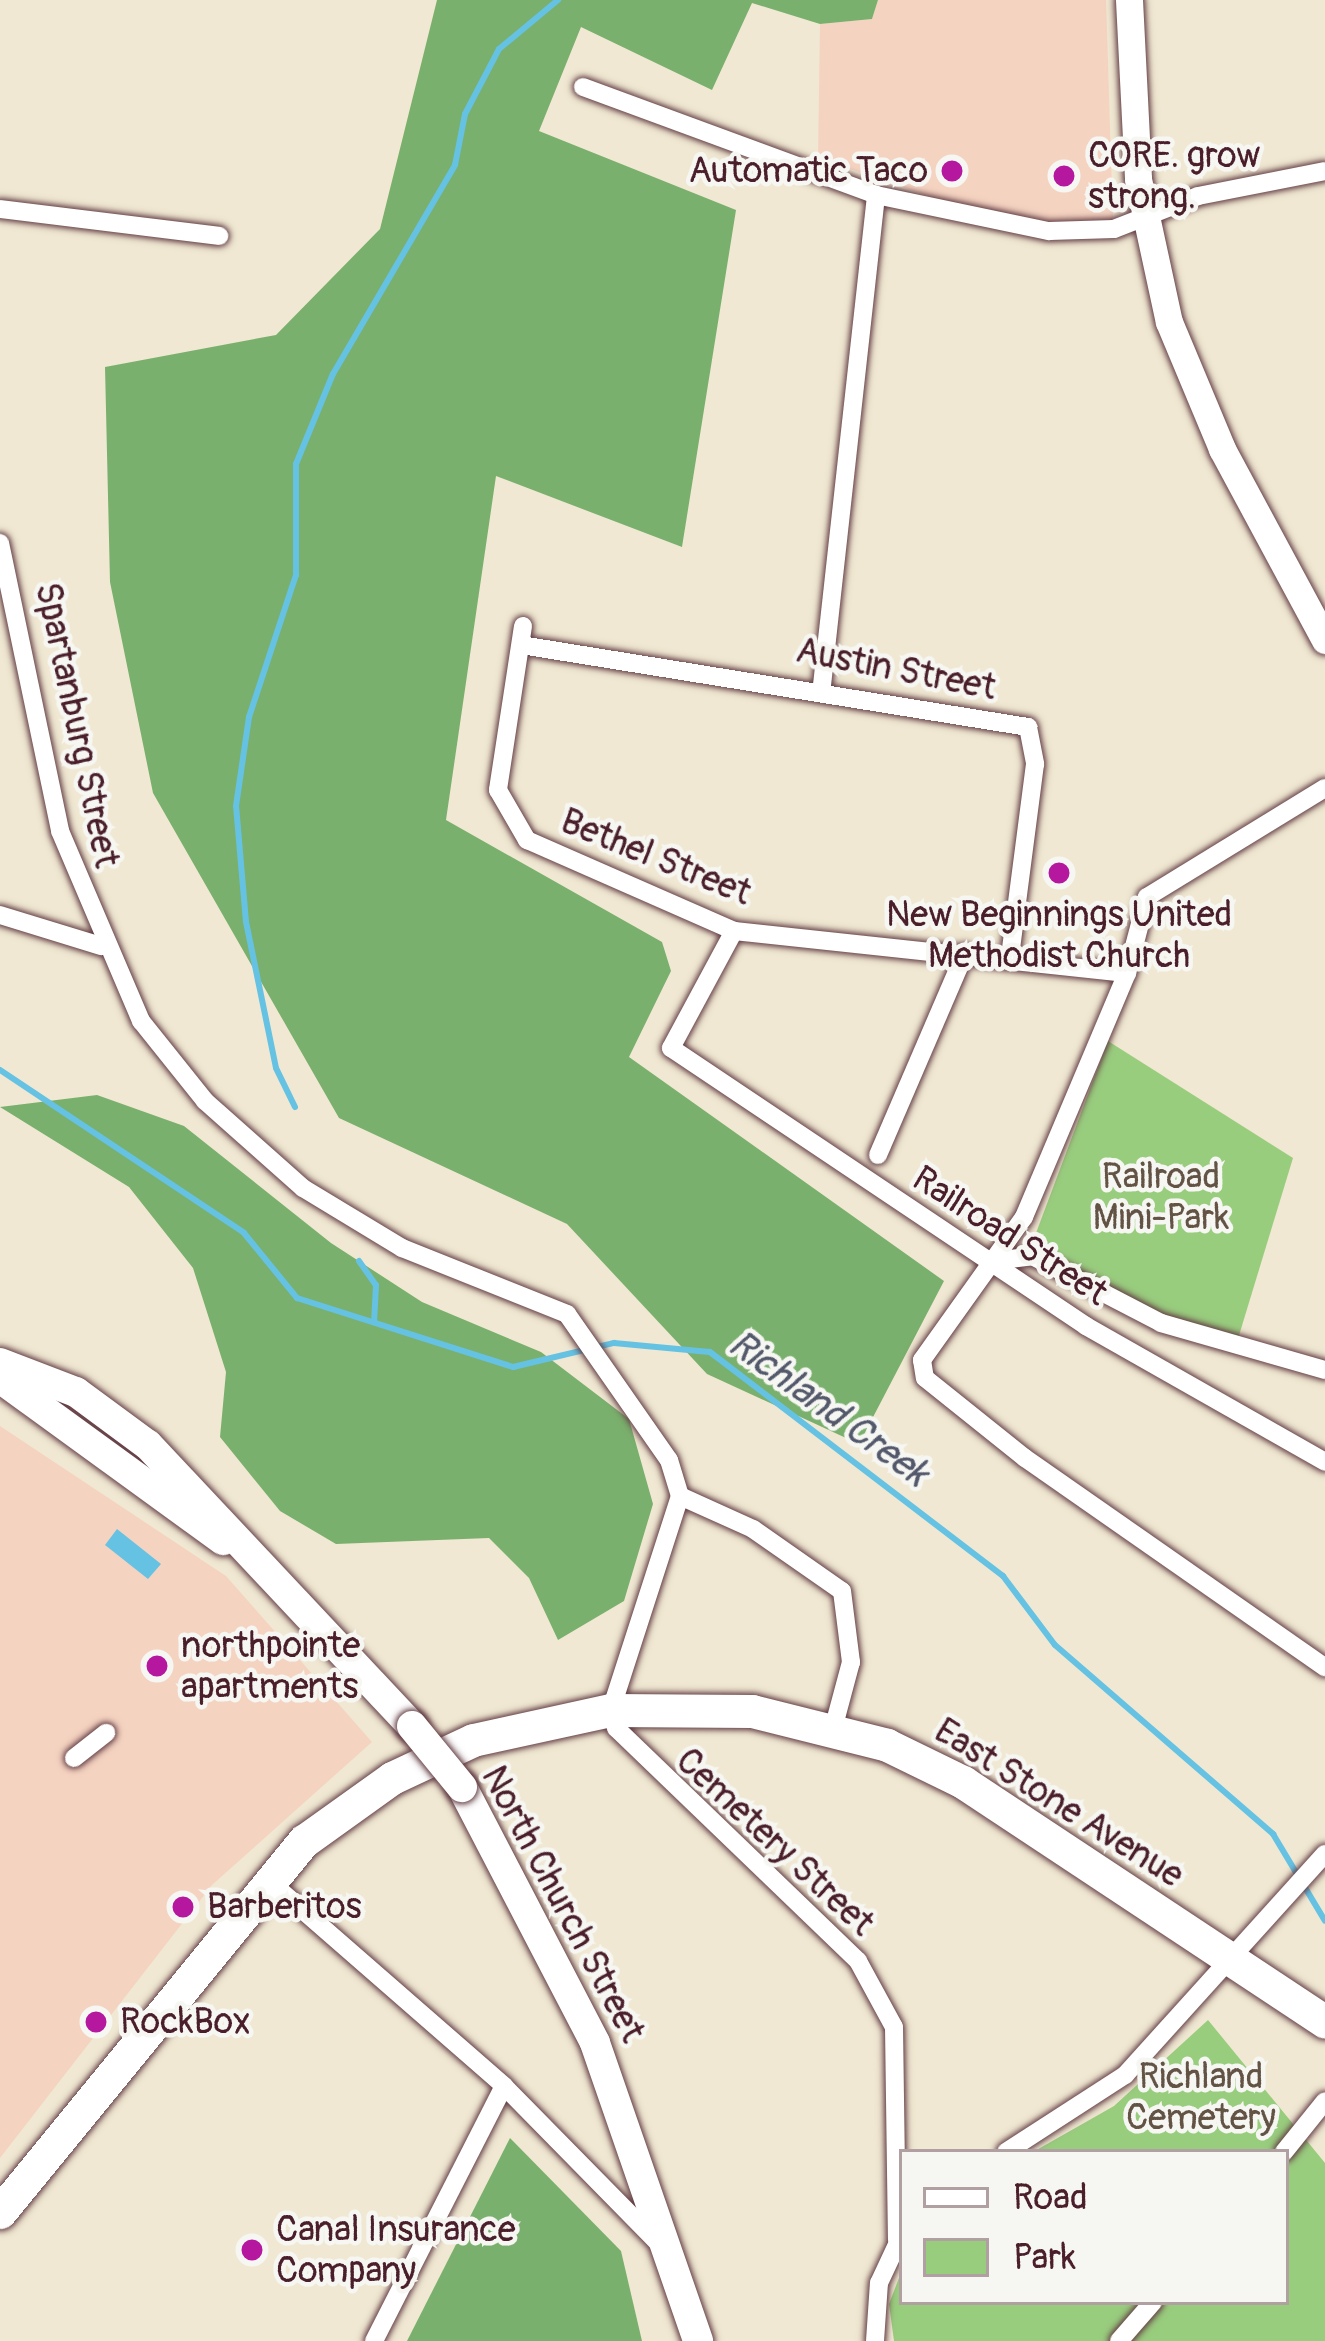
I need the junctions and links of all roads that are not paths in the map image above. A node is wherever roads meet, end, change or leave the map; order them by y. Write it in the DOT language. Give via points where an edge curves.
graph roads {
  1 [pos="1129,0"];
  2 [pos="583,87"];
  3 [pos="1325,171"];
  4 [pos="876,195"];
  5 [pos="0,209"];
  6 [pos="1144,216"];
  7 [pos="218,236"];
  8 [pos="0,542"];
  9 [pos="522,636"];
  10 [pos="1325,640"];
  11 [pos="822,686"];
  12 [pos="1325,788"];
  13 [pos="0,915"];
  14 [pos="734,931"];
  15 [pos="101,946"];
  16 [pos="965,953"];
  17 [pos="1010,957"];
  18 [pos="1127,974"];
  19 [pos="878,1155"];
  20 [pos="994,1261"];
  21 [pos="0,1363"];
  22 [pos="1325,1370"];
  23 [pos="0,1378"];
  24 [pos="53,1424"];
  25 [pos="1325,1462"];
  26 [pos="195,1495"];
  27 [pos="680,1496"];
  28 [pos="260,1560"];
  29 [pos="1325,1667"];
  30 [pos="611,1710"];
  31 [pos="833,1729"];
  32 [pos="106,1733"];
  33 [pos="74,1759"];
  34 [pos="1320,1861"];
  35 [pos="265,1878"];
  36 [pos="1234,1960"];
  37 [pos="1325,2022"];
  38 [pos="504,2086"];
  39 [pos="1325,2101"];
  40 [pos="1310,2122"];
  41 [pos="1325,2138"];
  42 [pos="1011,2149"];
  43 [pos="1287,2149"];
  44 [pos="34,2168"];
  45 [pos="0,2185"];
  46 [pos="0,2212"];
  47 [pos="899,2237"];
  48 [pos="671,2256"];
  49 [pos="1151,2305"];
  50 [pos="374,2341"];
  51 [pos="698,2341"];
  52 [pos="875,2341"];
  53 [pos="1120,2341"];
  1 -- 6 [label="main road"];
  2 -- 4 [label="street"];
  3 -- 6 [label="street"];
  4 -- 6 [label="street" via="1049,231"];
  4 -- 11 [label="street"];
  5 -- 7 [label="street"];
  6 -- 10 [label="main road" via="1198,395"];
  8 -- 15 [label="street, Spartanburg Street" via="60,830"];
  9 -- 11 [label="street, Austin Street"];
  9 -- 14 [label="street, Bethel Street" via="499,774 507,819 560,857"];
  11 -- 17 [label="street, Austin Street" via="867,704 1028,727 1035,764"];
  12 -- 18 [label="street" via="1147,897"];
  13 -- 15 [label="street"];
  14 -- 16 [label="street, Bethel Street"];
  14 -- 20 [label="street, Railroad Street" via="671,1048"];
  15 -- 27 [label="street, Spartanburg Street" via="170,1060 268,1162 369,1230 548,1305 588,1333"];
  16 -- 17 [label="street, Bethel Street"];
  16 -- 19 [label="street"];
  17 -- 18 [label="street, Bethel Street"];
  18 -- 20 [label="street" via="1024,1217"];
  20 -- 22 [label="street" via="1032,1256 1161,1323"];
  20 -- 25 [label="street, Railroad Street"];
  20 -- 29 [label="street" via="922,1360 925,1378"];
  21 -- 26 [label="main road, North Church Street" via="76,1392"];
  23 -- 24 [label="main road, North Church Street"];
  24 -- 26 [label="main road" via="66,1411 83,1418"];
  24 -- 28 [label="main road, North Church Street"];
  26 -- 28 [label="main road, North Church Street"];
  27 -- 30 [label="street"];
  27 -- 31 [label="street" via="753,1529 842,1591 851,1662"];
  28 -- 48 [label="main road, North Church Street, bridge" via="462,1787 595,2043"];
  30 -- 31 [label="highway, East Stone Avenue" via="710,1706"];
  30 -- 35 [label="highway, East Stone Avenue" via="472,1740 392,1778"];
  30 -- 47 [label="street, Cemetery Street" via="638,1760 858,1961 894,2027"];
  31 -- 36 [label="highway, East Stone Avenue" via="963,1782"];
  32 -- 33 [label="street"];
  34 -- 36 [label="street"];
  35 -- 38 [label="street"];
  35 -- 44 [label="highway, East Stone Avenue"];
  36 -- 37 [label="highway, East Stone Avenue"];
  36 -- 42 [label="street" via="1125,2075"];
  38 -- 48 [label="street"];
  38 -- 50 [label="street"];
  39 -- 40 [label="street"];
  40 -- 41 [label="street"];
  40 -- 43 [label="street"];
  44 -- 45 [label="highway"];
  44 -- 46 [label="highway, East Stone Avenue"];
  47 -- 52 [label="street, Cemetery Street"];
  48 -- 51 [label="main road, North Church Street"];
  49 -- 53 [label="street"];
}
